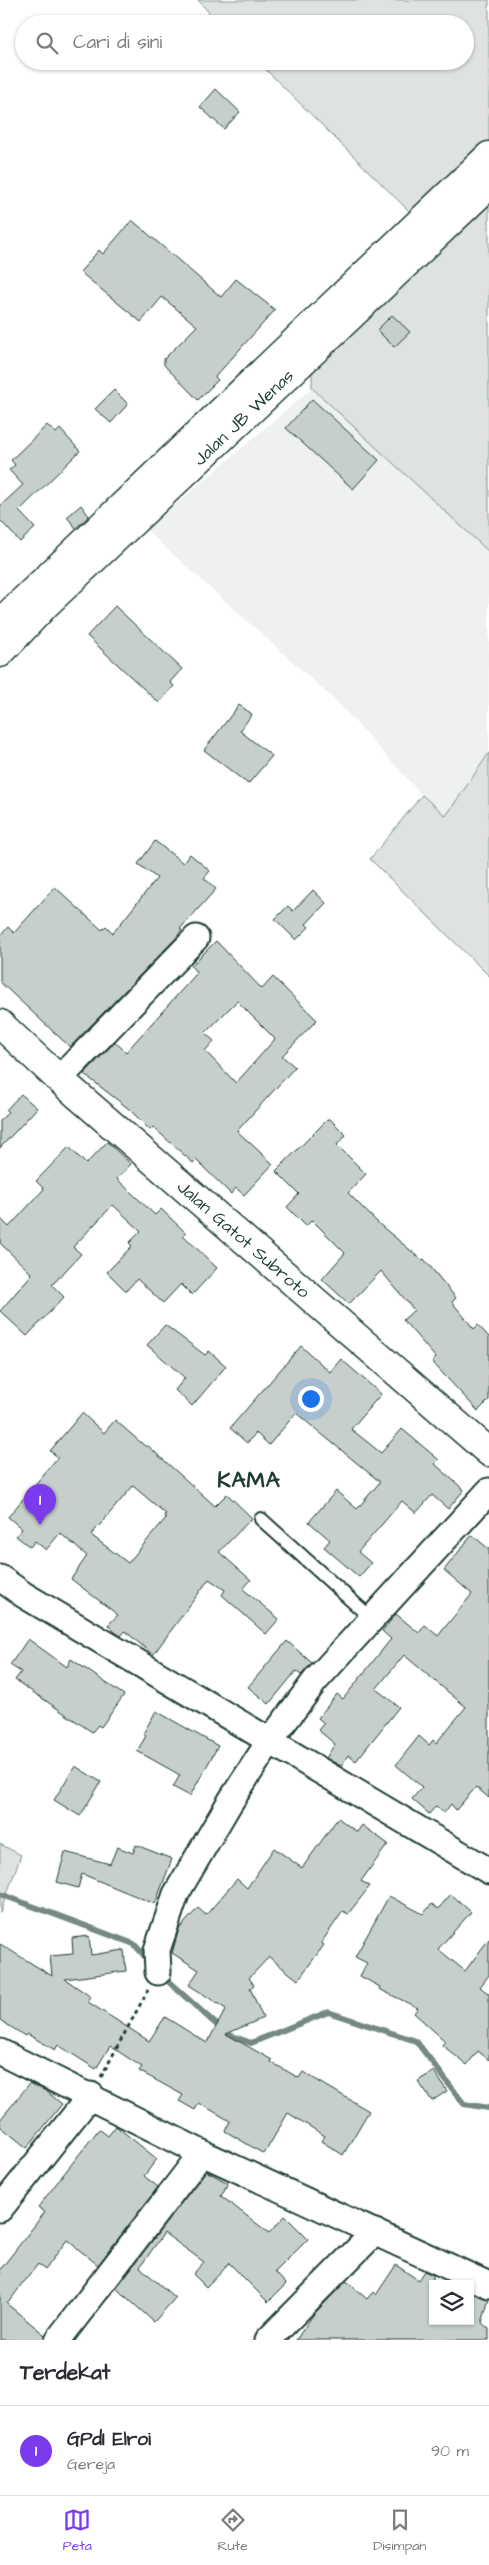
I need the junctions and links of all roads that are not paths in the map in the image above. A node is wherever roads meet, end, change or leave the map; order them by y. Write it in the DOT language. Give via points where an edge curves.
graph roads {
  1 [pos="489,156"];
  2 [pos="489,185"];
  3 [pos="190,454"];
  4 [pos="0,623"];
  5 [pos="0,653"];
  6 [pos="196,938"];
  7 [pos="0,1024"];
  8 [pos="59,1079"];
  9 [pos="489,1452"];
  10 [pos="489,1491"];
  11 [pos="261,1519"];
  12 [pos="0,1578"];
  13 [pos="372,1620"];
  14 [pos="269,1742"];
  15 [pos="489,1871"];
  16 [pos="158,1972"];
  17 [pos="0,2052"];
  18 [pos="90,2095"];
  19 [pos="202,2153"];
  20 [pos="0,2208"];
  21 [pos="375,2232"];
  22 [pos="489,2285"];
  23 [pos="58,2340"];
  24 [pos="268,2340"];
  1 -- 3 [label="main road, Jalan JB Wenas"];
  2 -- 3 [label="main road, Jalan JB Wenas"];
  3 -- 4 [label="main road, Jalan JB Wenas"];
  3 -- 5 [label="main road, Jalan JB Wenas"];
  6 -- 8 [label="street"];
  7 -- 8 [label="main road, Jalan Gatot Subroto"];
  8 -- 9 [label="main road, Jalan Gatot Subroto"];
  10 -- 13 [label="street"];
  11 -- 13 [label="lane"];
  12 -- 14 [label="street"];
  13 -- 14 [label="street" via="315,1681"];
  14 -- 15 [label="street"];
  14 -- 16 [label="street" via="176,1894 157,1950"];
  17 -- 18 [label="street"];
  18 -- 19 [label="street"];
  18 -- 20 [label="street"];
  19 -- 21 [label="street"];
  19 -- 23 [label="street"];
  21 -- 22 [label="street"];
  21 -- 24 [label="street"];
}
